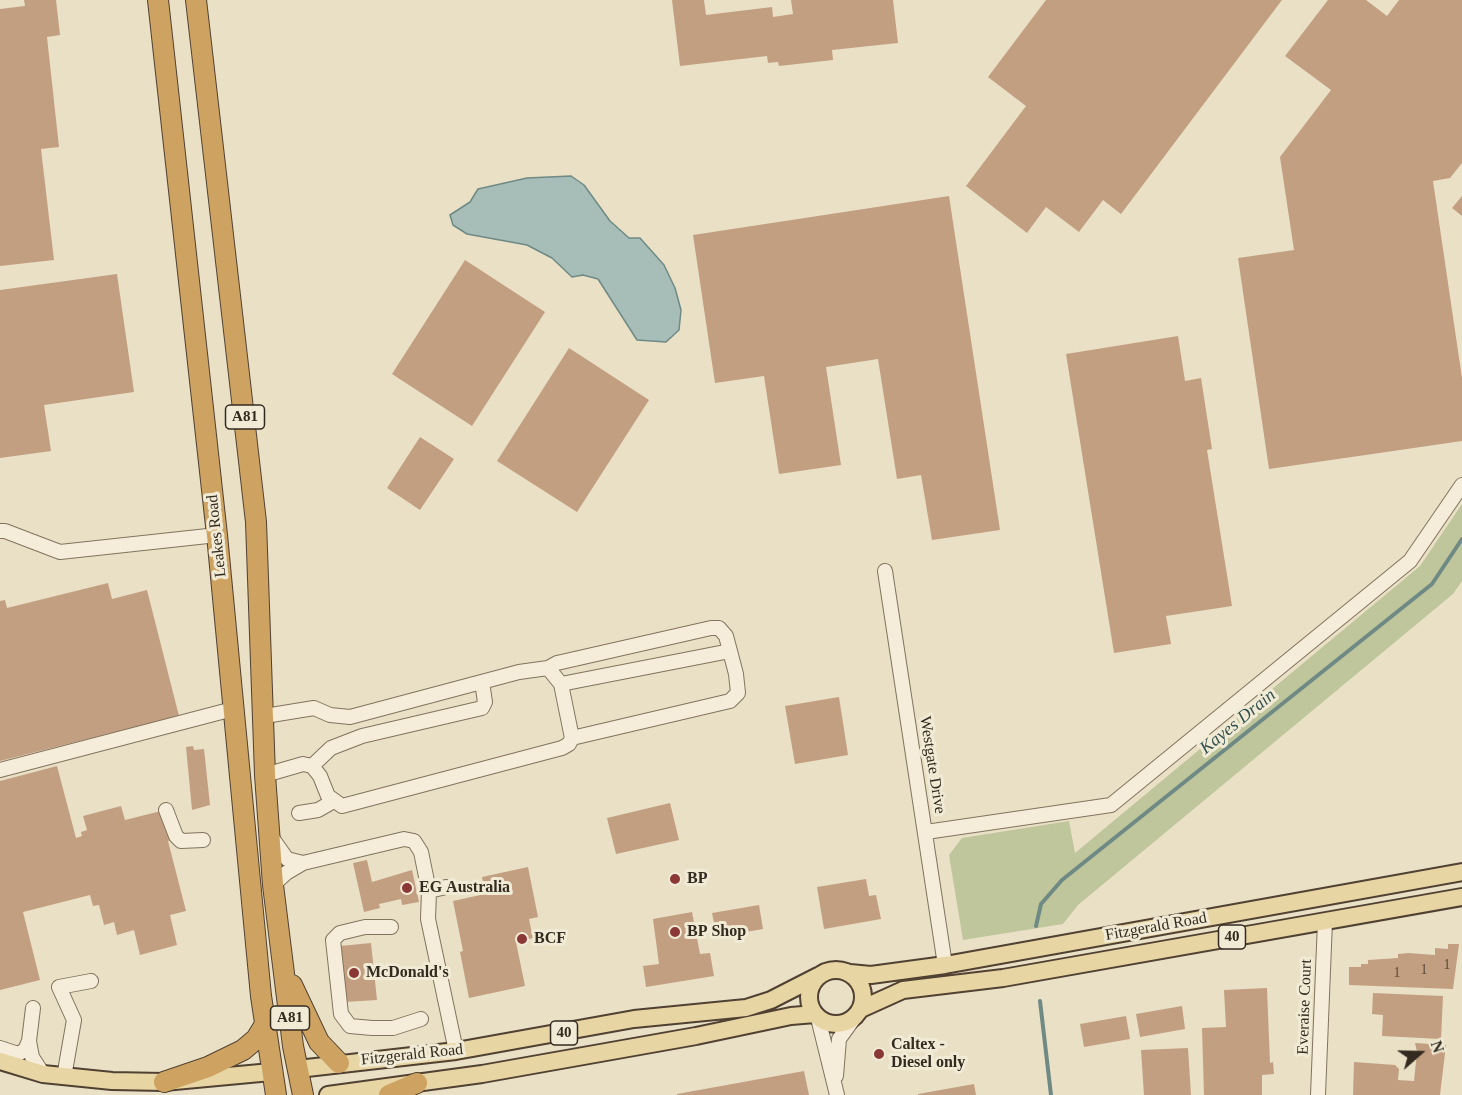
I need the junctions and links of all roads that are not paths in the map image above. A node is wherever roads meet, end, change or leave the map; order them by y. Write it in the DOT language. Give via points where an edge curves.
graph roads {
  1 [pos="147,0"];
  2 [pos="158,0"];
  3 [pos="196,0"];
  4 [pos="161,28"];
  5 [pos="1462,485"];
  6 [pos="0,531"];
  7 [pos="217,535"];
  8 [pos="885,571"];
  9 [pos="730,651"];
  10 [pos="548,668"];
  11 [pos="482,682"];
  12 [pos="561,684"];
  13 [pos="233,709"];
  14 [pos="265,716"];
  15 [pos="572,738"];
  16 [pos="312,766"];
  17 [pos="0,770"];
  18 [pos="265,775"];
  19 [pos="332,802"];
  20 [pos="166,810"];
  21 [pos="299,813"];
  22 [pos="926,832"];
  23 [pos="270,836"];
  24 [pos="203,840"];
  25 [pos="303,863"];
  26 [pos="1462,872"];
  27 [pos="273,885"];
  28 [pos="446,887"];
  29 [pos="429,891"];
  30 [pos="1462,897"];
  31 [pos="1325,921"];
  32 [pos="392,927"];
  33 [pos="945,965"];
  34 [pos="283,967"];
  35 [pos="850,973"];
  36 [pos="818,976"];
  37 [pos="91,981"];
  38 [pos="33,1008"];
  39 [pos="859,1012"];
  40 [pos="817,1016"];
  41 [pos="416,1021"];
  42 [pos="264,1026"];
  43 [pos="29,1041"];
  44 [pos="0,1048"];
  45 [pos="456,1051"];
  46 [pos="0,1061"];
  47 [pos="339,1063"];
  48 [pos="298,1069"];
  49 [pos="271,1072"];
  50 [pos="43,1074"];
  51 [pos="64,1077"];
  52 [pos="164,1082"];
  53 [pos="417,1083"];
  54 [pos="836,1091"];
  55 [pos="276,1095"];
  56 [pos="303,1095"];
  57 [pos="328,1095"];
  58 [pos="389,1095"];
  59 [pos="1318,1095"];
  1 -- 4 [label="highway"];
  2 -- 4 [label="highway, Leakes Road / A81"];
  3 -- 14 [label="highway, A81" via="256,522"];
  4 -- 7 [label="highway, Leakes Road / A81"];
  5 -- 22 [label="street" via="1410,561 1111,805"];
  6 -- 7 [label="street" via="60,552"];
  7 -- 13 [label="highway, Leakes Road / A81"];
  8 -- 22 [label="street, Westgate Drive"];
  9 -- 10 [label="street" via="726,636 719,628 711,628"];
  9 -- 12 [label="street"];
  9 -- 15 [label="street" via="738,693 730,701"];
  10 -- 11 [label="street"];
  10 -- 12 [label="street"];
  11 -- 14 [label="street" via="350,717 314,708"];
  11 -- 16 [label="street" via="482,708 362,736 331,748"];
  12 -- 15 [label="street"];
  13 -- 17 [label="street"];
  13 -- 42 [label="highway, Leakes Road / A81"];
  14 -- 18 [label="highway, A81"];
  15 -- 19 [label="street" via="562,748 342,806"];
  16 -- 18 [label="street"];
  16 -- 19 [label="street"];
  18 -- 23 [label="highway, A81"];
  19 -- 21 [label="street" via="318,810"];
  20 -- 24 [label="street" via="181,841"];
  22 -- 33 [label="street, Westgate Drive"];
  23 -- 25 [label="street" via="287,859"];
  23 -- 27 [label="highway, A81"];
  25 -- 27 [label="street"];
  25 -- 29 [label="street" via="410,839 422,852"];
  26 -- 33 [label="main road, Fitzgerald Road / 40"];
  27 -- 34 [label="highway, A81"];
  28 -- 29 [label="street"];
  29 -- 45 [label="street" via="428,919"];
  30 -- 31 [label="main road, Fitzgerald Road / 40"];
  31 -- 39 [label="main road, Fitzgerald Road / 40" via="1003,978 903,990"];
  31 -- 59 [label="street, Everaise Court"];
  32 -- 41 [label="street" via="348,931 333,940 339,1006 351,1017"];
  33 -- 35 [label="main road, Fitzgerald Road / 40" via="871,975"];
  34 -- 47 [label="highway" via="319,1042"];
  34 -- 48 [label="highway, A81"];
  35 -- 36 [label="main road, 40" via="833,969"];
  35 -- 39 [label="main road" via="861,985 863,1001"];
  36 -- 40 [label="main road" via="809,990 811,1007"];
  36 -- 45 [label="main road, Fitzgerald Road / 40" via="746,1008 634,1020"];
  37 -- 51 [label="street" via="59,987 74,1020"];
  38 -- 43 [label="street"];
  39 -- 40 [label="main road, 40" via="834,1024"];
  39 -- 54 [label="street" via="839,1039"];
  40 -- 53 [label="main road, Fitzgerald Road / 40" via="791,1016 608,1052"];
  40 -- 54 [label="street"];
  42 -- 49 [label="highway, Leakes Road / A81"];
  42 -- 52 [label="highway" via="243,1050"];
  43 -- 44 [label="street" via="18,1054"];
  43 -- 50 [label="street" via="32,1057"];
  45 -- 47 [label="main road, Fitzgerald Road / 40"];
  46 -- 50 [label="main road, Fitzgerald Road"];
  47 -- 48 [label="main road, Fitzgerald Road / 40"];
  48 -- 49 [label="highway, Fitzgerald Road"];
  48 -- 56 [label="highway"];
  49 -- 52 [label="main road, Fitzgerald Road"];
  49 -- 55 [label="highway, Leakes Road"];
  50 -- 51 [label="main road, Fitzgerald Road"];
  51 -- 52 [label="main road, Fitzgerald Road"];
  53 -- 57 [label="main road, Fitzgerald Road / 40"];
  53 -- 58 [label="highway"];
}
